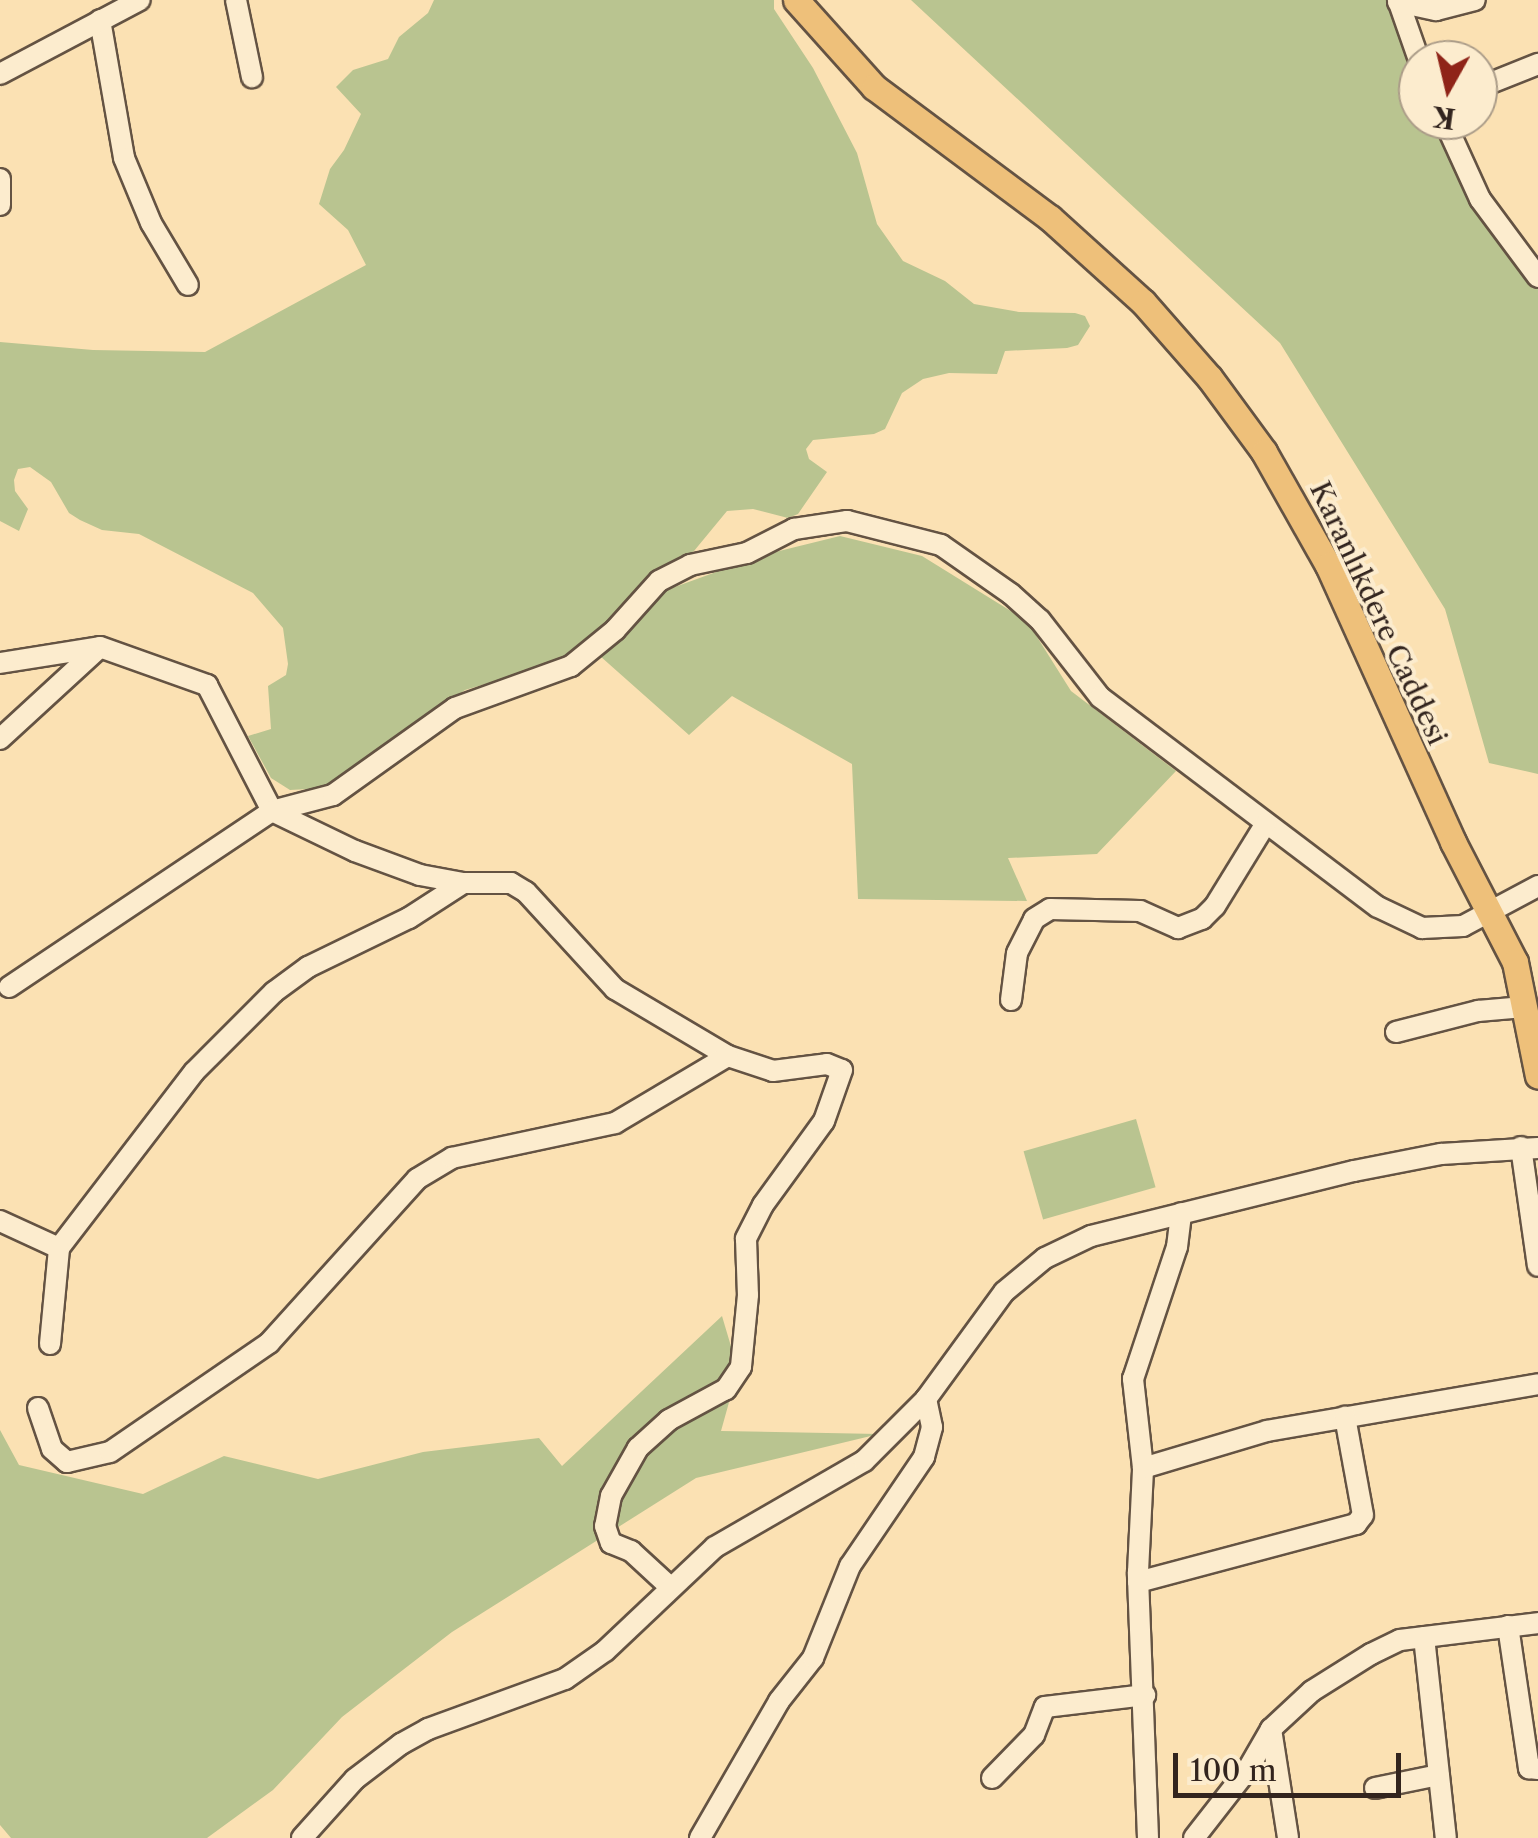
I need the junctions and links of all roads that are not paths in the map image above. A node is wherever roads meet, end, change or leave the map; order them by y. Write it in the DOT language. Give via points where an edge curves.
graph roads {
  1 [pos="140,0"];
  2 [pos="236,0"];
  3 [pos="796,0"];
  4 [pos="1475,0"];
  5 [pos="1398,1"];
  6 [pos="100,20"];
  7 [pos="1411,40"];
  8 [pos="1538,64"];
  9 [pos="0,74"];
  10 [pos="252,77"];
  11 [pos="1498,80"];
  12 [pos="1453,140"];
  13 [pos="0,178"];
  14 [pos="0,205"];
  15 [pos="1538,277"];
  16 [pos="188,284"];
  17 [pos="100,647"];
  18 [pos="0,663"];
  19 [pos="0,739"];
  20 [pos="272,810"];
  21 [pos="1266,823"];
  22 [pos="464,883"];
  23 [pos="1538,886"];
  24 [pos="1492,914"];
  25 [pos="9,987"];
  26 [pos="1010,1000"];
  27 [pos="1524,1007"];
  28 [pos="1396,1032"];
  29 [pos="728,1056"];
  30 [pos="1538,1076"];
  31 [pos="1529,1148"];
  32 [pos="1181,1214"];
  33 [pos="0,1220"];
  34 [pos="59,1248"];
  35 [pos="1538,1266"];
  36 [pos="50,1344"];
  37 [pos="1538,1384"];
  38 [pos="926,1399"];
  39 [pos="38,1408"];
  40 [pos="1345,1418"];
  41 [pos="1143,1468"];
  42 [pos="1138,1582"];
  43 [pos="670,1587"];
  44 [pos="1538,1623"];
  45 [pos="1508,1626"];
  46 [pos="1424,1637"];
  47 [pos="1145,1696"];
  48 [pos="1272,1729"];
  49 [pos="1538,1769"];
  50 [pos="1439,1775"];
  51 [pos="992,1778"];
  52 [pos="1375,1788"];
  53 [pos="302,1838"];
  54 [pos="700,1838"];
  55 [pos="1148,1838"];
  56 [pos="1194,1838"];
  57 [pos="1288,1838"];
  58 [pos="1446,1838"];
  1 -- 6 [label="street"];
  2 -- 10 [label="street"];
  3 -- 24 [label="main road, Karanlıkdere Caddesi" via="874,87 1092,254 1237,413 1309,528"];
  4 -- 5 [label="street" via="1436,10"];
  5 -- 7 [label="street"];
  6 -- 9 [label="street"];
  6 -- 16 [label="street" via="124,158 150,222"];
  8 -- 11 [label="street"];
  12 -- 15 [label="street" via="1480,200"];
  13 -- 14 [label="street"];
  17 -- 18 [label="street"];
  17 -- 19 [label="street"];
  17 -- 20 [label="street" via="207,685"];
  20 -- 21 [label="street" via="333,796 455,708 571,666 658,581 794,529 847,521 941,545 1011,594 1100,697"];
  20 -- 22 [label="street" via="355,851"];
  20 -- 25 [label="street"];
  21 -- 24 [label="street" via="1378,907 1422,928 1462,926"];
  21 -- 26 [label="street" via="1202,919 1178,928 1140,912 1050,910 1034,919 1016,952"];
  22 -- 29 [label="street" via="511,883 526,892 615,989"];
  22 -- 34 [label="street" via="274,992 194,1072"];
  23 -- 24 [label="street"];
  24 -- 27 [label="main road, Karanlıkdere Caddesi" via="1515,962"];
  27 -- 28 [label="street"];
  27 -- 30 [label="main road, Karanlıkdere Caddesi"];
  29 -- 39 [label="street" via="615,1123 452,1158 417,1178 270,1344 110,1452 67,1462 52,1448"];
  29 -- 43 [label="street" via="773,1072 827,1064 842,1070 824,1121 746,1239 741,1367 726,1389 669,1420 638,1448 611,1496 605,1526 612,1543"];
  31 -- 32 [label="street" via="1441,1154"];
  31 -- 35 [label="street"];
  32 -- 38 [label="street" via="1091,1236 1034,1266 1004,1292"];
  32 -- 41 [label="street" via="1177,1248 1133,1378"];
  33 -- 34 [label="street"];
  34 -- 36 [label="street"];
  37 -- 40 [label="street"];
  38 -- 43 [label="street" via="864,1461 741,1529"];
  38 -- 54 [label="street" via="932,1427 924,1457 850,1566 812,1658 779,1701"];
  40 -- 41 [label="street" via="1267,1431"];
  40 -- 42 [label="street" via="1363,1515 1356,1524"];
  41 -- 42 [label="street"];
  42 -- 47 [label="street"];
  43 -- 53 [label="street" via="565,1679 428,1729 380,1758"];
  44 -- 45 [label="street"];
  45 -- 46 [label="street"];
  45 -- 49 [label="street" via="1530,1768"];
  46 -- 48 [label="street" via="1370,1654 1312,1692"];
  46 -- 50 [label="street"];
  47 -- 51 [label="street" via="1045,1708 1034,1735"];
  47 -- 55 [label="street"];
  48 -- 56 [label="street"];
  48 -- 57 [label="street"];
  50 -- 52 [label="street"];
  50 -- 58 [label="street"];
}
